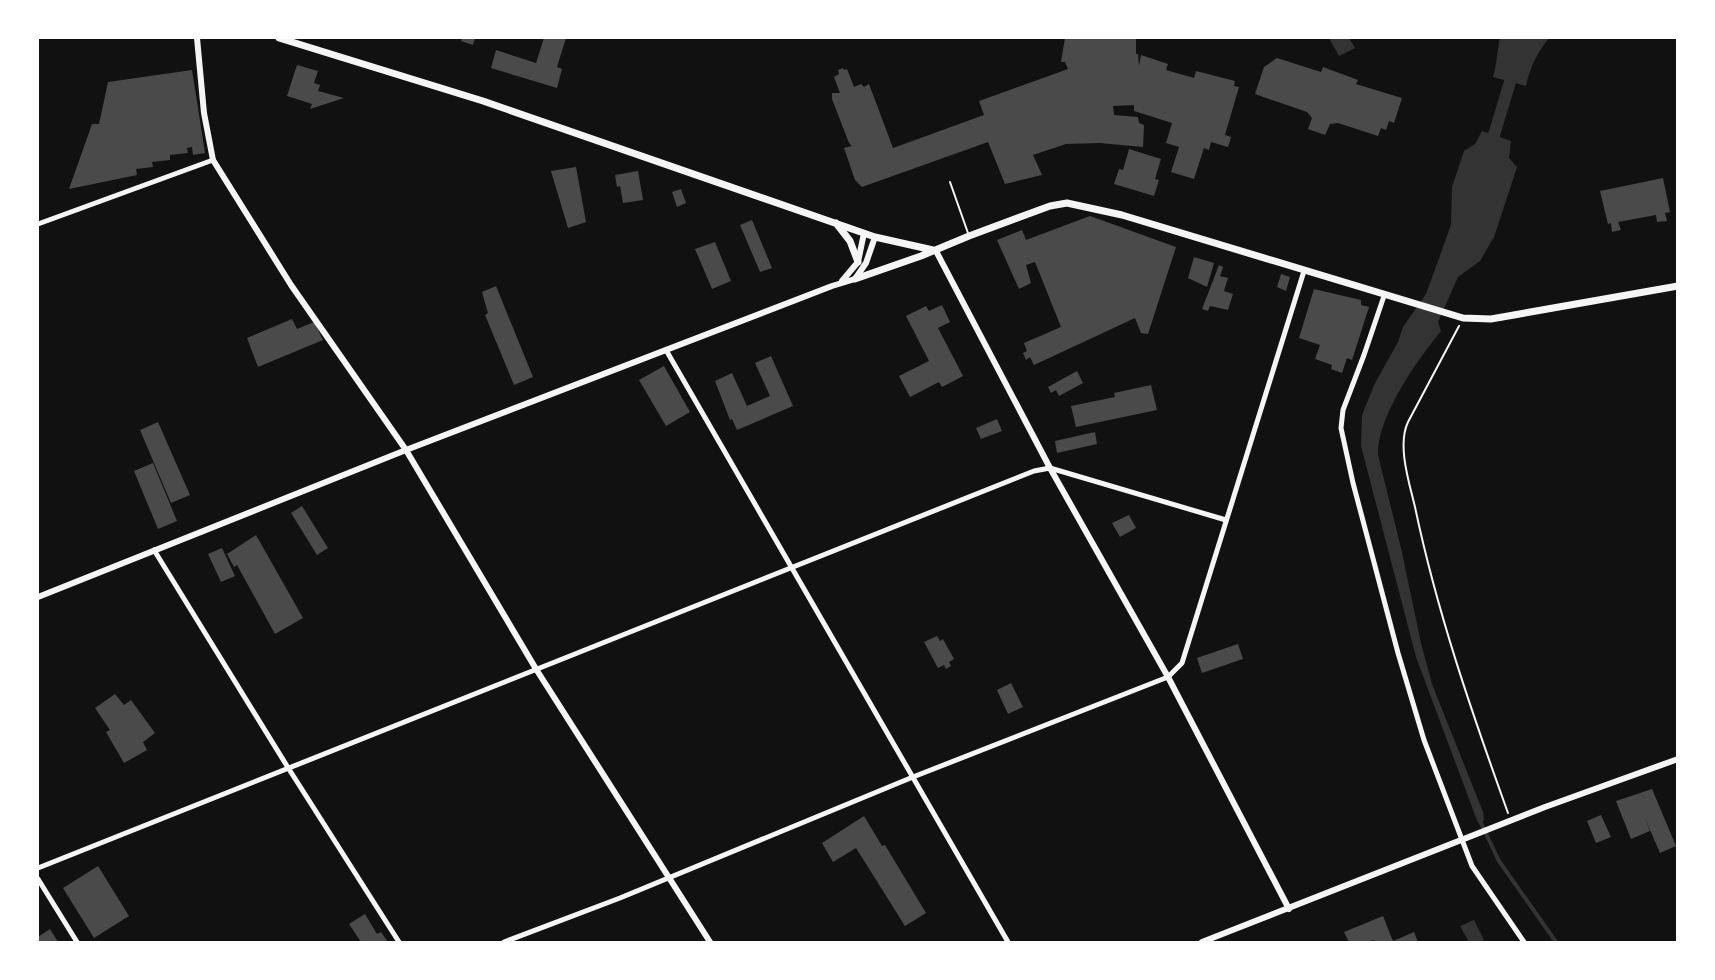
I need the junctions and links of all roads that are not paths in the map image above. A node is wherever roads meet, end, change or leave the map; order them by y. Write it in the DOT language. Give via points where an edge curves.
graph roads {
  1 [pos="197,38"];
  2 [pos="279,38"];
  3 [pos="213,160"];
  4 [pos="950,182"];
  5 [pos="835,222"];
  6 [pos="38,224"];
  7 [pos="864,233"];
  8 [pos="969,236"];
  9 [pos="875,237"];
  10 [pos="936,250"];
  11 [pos="858,262"];
  12 [pos="1304,271"];
  13 [pos="855,279"];
  14 [pos="839,283"];
  15 [pos="1677,286"];
  16 [pos="1384,296"];
  17 [pos="666,350"];
  18 [pos="406,450"];
  19 [pos="1050,468"];
  20 [pos="1226,520"];
  21 [pos="154,550"];
  22 [pos="792,570"];
  23 [pos="38,597"];
  24 [pos="536,669"];
  25 [pos="1168,677"];
  26 [pos="1677,759"];
  27 [pos="287,766"];
  28 [pos="914,777"];
  29 [pos="1462,840"];
  30 [pos="38,868"];
  31 [pos="669,877"];
  32 [pos="38,879"];
  33 [pos="1289,909"];
  34 [pos="77,942"];
  35 [pos="399,942"];
  36 [pos="504,942"];
  37 [pos="710,942"];
  38 [pos="1008,942"];
  39 [pos="1202,942"];
  40 [pos="1524,942"];
  1 -- 3 [label="street"];
  2 -- 5 [label="main road" via="483,101"];
  3 -- 6 [label="street"];
  3 -- 18 [label="street" via="291,285"];
  4 -- 8 [label="lane"];
  5 -- 7 [label="main road"];
  5 -- 11 [label="main road" via="850,241"];
  7 -- 9 [label="main road"];
  7 -- 11 [label="street"];
  8 -- 10 [label="main road"];
  8 -- 12 [label="main road" via="1067,203 1122,215"];
  9 -- 10 [label="main road"];
  9 -- 13 [label="street" via="866,263"];
  10 -- 13 [label="main road"];
  10 -- 19 [label="street"];
  11 -- 14 [label="street"];
  12 -- 16 [label="main road"];
  12 -- 20 [label="street"];
  13 -- 14 [label="street"];
  14 -- 17 [label="street"];
  15 -- 16 [label="main road" via="1491,319 1453,316"];
  16 -- 29 [label="street" via="1343,410 1341,428 1398,653"];
  17 -- 18 [label="street"];
  17 -- 22 [label="street"];
  18 -- 21 [label="street"];
  18 -- 24 [label="street"];
  19 -- 20 [label="street"];
  19 -- 22 [label="street" via="1034,471"];
  19 -- 25 [label="street"];
  20 -- 25 [label="street" via="1182,663"];
  21 -- 23 [label="street"];
  21 -- 27 [label="street"];
  22 -- 24 [label="street"];
  22 -- 28 [label="street"];
  24 -- 27 [label="street"];
  24 -- 31 [label="street"];
  25 -- 28 [label="street"];
  25 -- 33 [label="street"];
  26 -- 29 [label="street"];
  27 -- 30 [label="street"];
  27 -- 35 [label="street"];
  28 -- 31 [label="street"];
  28 -- 38 [label="street"];
  29 -- 33 [label="street"];
  29 -- 40 [label="street" via="1472,866"];
  31 -- 36 [label="street"];
  31 -- 37 [label="street"];
  32 -- 34 [label="street"];
  33 -- 39 [label="street"];
}
